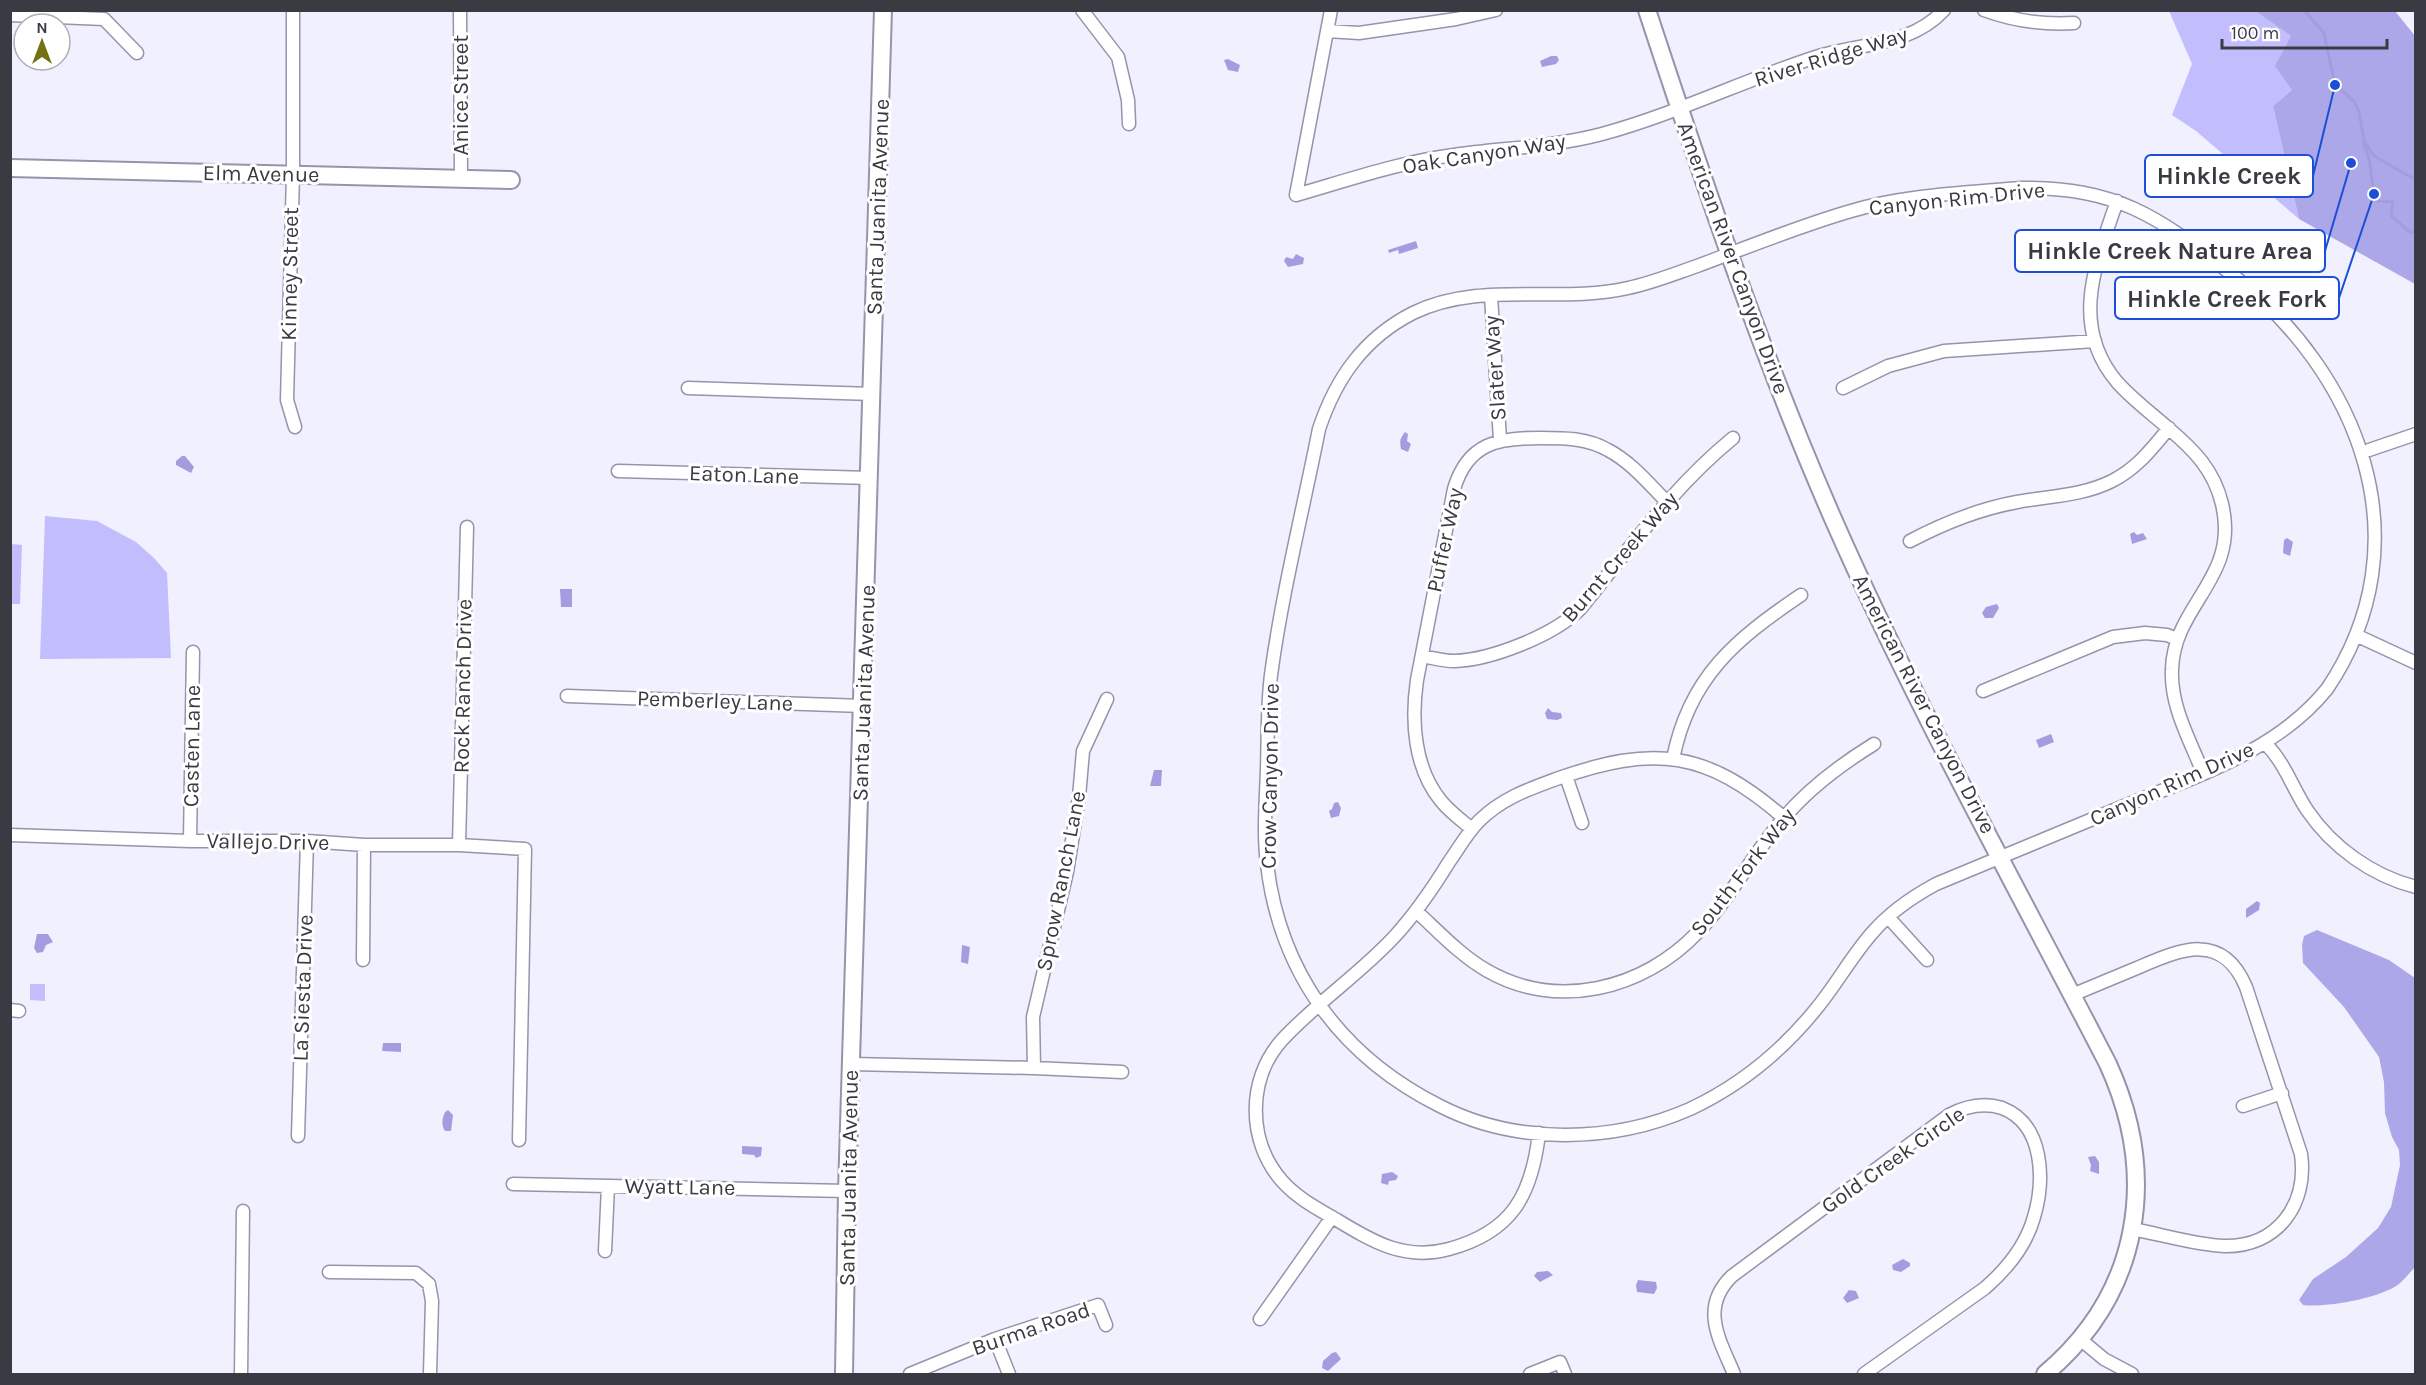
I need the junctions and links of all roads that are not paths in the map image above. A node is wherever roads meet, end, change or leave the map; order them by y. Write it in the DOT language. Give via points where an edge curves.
graph roads {
  1 [pos="293,10"];
  2 [pos="460,10"];
  3 [pos="883,10"];
  4 [pos="1082,10"];
  5 [pos="1330,10"];
  6 [pos="1496,10"];
  7 [pos="1647,10"];
  8 [pos="1944,10"];
  9 [pos="1984,10"];
  10 [pos="10,15"];
  11 [pos="2074,23"];
  12 [pos="1327,31"];
  13 [pos="136,53"];
  14 [pos="1679,107"];
  15 [pos="1129,124"];
  16 [pos="10,168"];
  17 [pos="292,174"];
  18 [pos="461,179"];
  19 [pos="511,180"];
  20 [pos="2117,201"];
  21 [pos="1728,254"];
  22 [pos="1491,296"];
  23 [pos="2095,341"];
  24 [pos="688,388"];
  25 [pos="1843,388"];
  26 [pos="873,394"];
  27 [pos="295,428"];
  28 [pos="2169,428"];
  29 [pos="2415,434"];
  30 [pos="1733,438"];
  31 [pos="1500,440"];
  32 [pos="2369,450"];
  33 [pos="618,471"];
  34 [pos="870,478"];
  35 [pos="1667,502"];
  36 [pos="467,526"];
  37 [pos="1910,541"];
  38 [pos="1801,595"];
  39 [pos="2360,637"];
  40 [pos="2177,639"];
  41 [pos="194,652"];
  42 [pos="1422,656"];
  43 [pos="2415,663"];
  44 [pos="1983,691"];
  45 [pos="567,696"];
  46 [pos="1107,699"];
  47 [pos="863,706"];
  48 [pos="2265,743"];
  49 [pos="1874,744"];
  50 [pos="1673,759"];
  51 [pos="2203,773"];
  52 [pos="1566,776"];
  53 [pos="1784,818"];
  54 [pos="1582,823"];
  55 [pos="1472,829"];
  56 [pos="10,835"];
  57 [pos="190,841"];
  58 [pos="307,841"];
  59 [pos="364,845"];
  60 [pos="459,845"];
  61 [pos="2000,857"];
  62 [pos="2415,887"];
  63 [pos="1416,911"];
  64 [pos="1888,917"];
  65 [pos="363,960"];
  66 [pos="1927,960"];
  67 [pos="2072,995"];
  68 [pos="1320,1006"];
  69 [pos="851,1064"];
  70 [pos="1034,1068"];
  71 [pos="1122,1072"];
  72 [pos="2282,1093"];
  73 [pos="2243,1106"];
  74 [pos="1539,1133"];
  75 [pos="298,1136"];
  76 [pos="519,1140"];
  77 [pos="513,1184"];
  78 [pos="608,1186"];
  79 [pos="847,1191"];
  80 [pos="243,1211"];
  81 [pos="1332,1217"];
  82 [pos="2132,1229"];
  83 [pos="605,1251"];
  84 [pos="329,1272"];
  85 [pos="1260,1319"];
  86 [pos="1106,1325"];
  87 [pos="995,1339"];
  88 [pos="2080,1339"];
  89 [pos="241,1374"];
  90 [pos="430,1374"];
  91 [pos="844,1374"];
  92 [pos="910,1374"];
  93 [pos="1009,1374"];
  94 [pos="1530,1374"];
  95 [pos="1565,1374"];
  96 [pos="1734,1374"];
  97 [pos="1864,1374"];
  98 [pos="2045,1374"];
  99 [pos="2132,1374"];
  1 -- 17 [label="street, Kinney Street"];
  2 -- 18 [label="street, Anice Street"];
  3 -- 26 [label="street, Santa Juanita Avenue"];
  4 -- 15 [label="street" via="1118,57"];
  5 -- 12 [label="street, Oak Canyon Way"];
  6 -- 12 [label="street" via="1359,33"];
  7 -- 14 [label="street, American River Canyon Drive"];
  8 -- 14 [label="street, River Ridge Way" via="1930,24 1911,34 1818,56"];
  9 -- 11 [label="street" via="2034,23"];
  10 -- 13 [label="street" via="104,19"];
  12 -- 14 [label="street, Oak Canyon Way" via="1296,195 1410,163 1571,141"];
  14 -- 21 [label="street, American River Canyon Drive"];
  16 -- 17 [label="street, Elm Avenue"];
  17 -- 18 [label="street, Elm Avenue"];
  17 -- 27 [label="street, Kinney Street" via="287,400"];
  18 -- 19 [label="street, Elm Avenue"];
  20 -- 21 [label="street, Canyon Rim Drive" via="2048,188 1907,199 1852,210"];
  20 -- 23 [label="street" via="2092,279 2090,305"];
  20 -- 32 [label="street, Canyon Rim Drive" via="2182,235 2276,310 2330,375"];
  21 -- 22 [label="street, Crow Canyon Drive" via="1629,288 1585,294"];
  21 -- 61 [label="street, American River Canyon Drive" via="1835,524 1891,644"];
  22 -- 31 [label="street, Slater Way"];
  22 -- 68 [label="street, Crow Canyon Drive" via="1433,305 1384,331 1340,378 1319,429 1271,674 1265,829 1278,922 1294,962"];
  23 -- 25 [label="street" via="1944,351 1888,366"];
  23 -- 28 [label="street" via="2116,381"];
  24 -- 26 [label="street"];
  26 -- 34 [label="street, Santa Juanita Avenue"];
  28 -- 37 [label="street" via="2132,468 2110,482 2077,493 1983,510"];
  28 -- 40 [label="street" via="2205,464 2219,493 2224,524 2217,571"];
  29 -- 32 [label="street"];
  30 -- 35 [label="street, Burnt Creek Way"];
  31 -- 35 [label="street, Puffer Way" via="1566,438 1598,445 1625,462"];
  31 -- 42 [label="street, Puffer Way" via="1470,458 1457,480"];
  32 -- 39 [label="street, Canyon Rim Drive" via="2379,486 2383,539 2376,590"];
  33 -- 34 [label="street, Eaton Lane"];
  34 -- 47 [label="street, Santa Juanita Avenue"];
  35 -- 42 [label="street, Burnt Creek Way" via="1581,608 1556,629 1466,660"];
  36 -- 60 [label="street, Rock Ranch Drive"];
  38 -- 50 [label="street" via="1740,639 1704,682 1682,722"];
  39 -- 43 [label="street"];
  39 -- 48 [label="street, Canyon Rim Drive" via="2327,689 2288,727"];
  40 -- 44 [label="street" via="2156,633 2124,634"];
  40 -- 51 [label="street" via="2172,670 2175,701"];
  41 -- 57 [label="street, Casten Lane"];
  42 -- 55 [label="street, Puffer Way" via="1414,712 1421,763 1441,801"];
  45 -- 47 [label="street, Pemberley Lane"];
  46 -- 70 [label="street, Sprow Ranch Lane" via="1083,751 1067,872 1033,1017"];
  47 -- 69 [label="street, Santa Juanita Avenue"];
  48 -- 51 [label="street, Canyon Rim Drive"];
  48 -- 62 [label="street" via="2285,767 2307,810 2336,843 2367,867"];
  49 -- 53 [label="street, South Fork Way" via="1820,782"];
  50 -- 52 [label="street" via="1618,760"];
  50 -- 53 [label="street" via="1728,777 1760,796"];
  51 -- 61 [label="street, Canyon Rim Drive"];
  52 -- 54 [label="street"];
  52 -- 55 [label="street" via="1506,799"];
  53 -- 63 [label="street, South Fork Way" via="1698,932 1648,971 1606,987 1547,991 1499,977 1471,960"];
  55 -- 63 [label="street"];
  56 -- 57 [label="street, Vallejo Drive"];
  57 -- 58 [label="street, Vallejo Drive"];
  58 -- 59 [label="street, Vallejo Drive"];
  58 -- 75 [label="street, La Siesta Drive"];
  59 -- 60 [label="street, Vallejo Drive"];
  59 -- 65 [label="street"];
  60 -- 76 [label="street, Vallejo Drive" via="525,849"];
  61 -- 64 [label="street, Crow Canyon Drive" via="1936,884"];
  61 -- 67 [label="street, American River Canyon Drive"];
  63 -- 68 [label="street" via="1379,953"];
  64 -- 66 [label="street"];
  64 -- 74 [label="street, Crow Canyon Drive" via="1793,1035 1719,1094 1642,1125 1590,1134"];
  67 -- 72 [label="street" via="2176,952 2202,950 2218,955 2233,965 2243,979"];
  67 -- 82 [label="street, American River Canyon Drive" via="2108,1064 2129,1117 2137,1169"];
  68 -- 74 [label="street, Crow Canyon Drive" via="1358,1051 1417,1095 1475,1120"];
  68 -- 81 [label="street" via="1283,1039 1270,1057 1258,1088 1256,1121 1264,1153 1282,1181"];
  69 -- 70 [label="street"];
  69 -- 79 [label="street, Santa Juanita Avenue"];
  70 -- 71 [label="street"];
  72 -- 73 [label="street"];
  72 -- 82 [label="street" via="2301,1154 2303,1177 2298,1200 2273,1231 2245,1244 2221,1246"];
  74 -- 81 [label="street" via="1536,1164 1519,1204 1496,1227 1453,1248 1421,1254 1389,1249"];
  77 -- 78 [label="street, Wyatt Lane"];
  78 -- 79 [label="street, Wyatt Lane"];
  78 -- 83 [label="street"];
  79 -- 91 [label="street, Santa Juanita Avenue"];
  80 -- 89 [label="street"];
  81 -- 85 [label="street"];
  82 -- 88 [label="street, American River Canyon Drive" via="2108,1297"];
  84 -- 90 [label="street" via="416,1273 429,1284"];
  86 -- 87 [label="street, Burma Road" via="1098,1305"];
  87 -- 92 [label="street, Burma Road"];
  87 -- 93 [label="street"];
  88 -- 98 [label="street, American River Canyon Drive"];
  88 -- 99 [label="street" via="2104,1359"];
  94 -- 95 [label="street" via="1560,1362"];
  96 -- 97 [label="street, Gold Creek Circle" via="1713,1318 1718,1295 1732,1276 1949,1115 1982,1105 2007,1110 2031,1134 2038,1160 2038,1199 2023,1244 1985,1288"];
}
